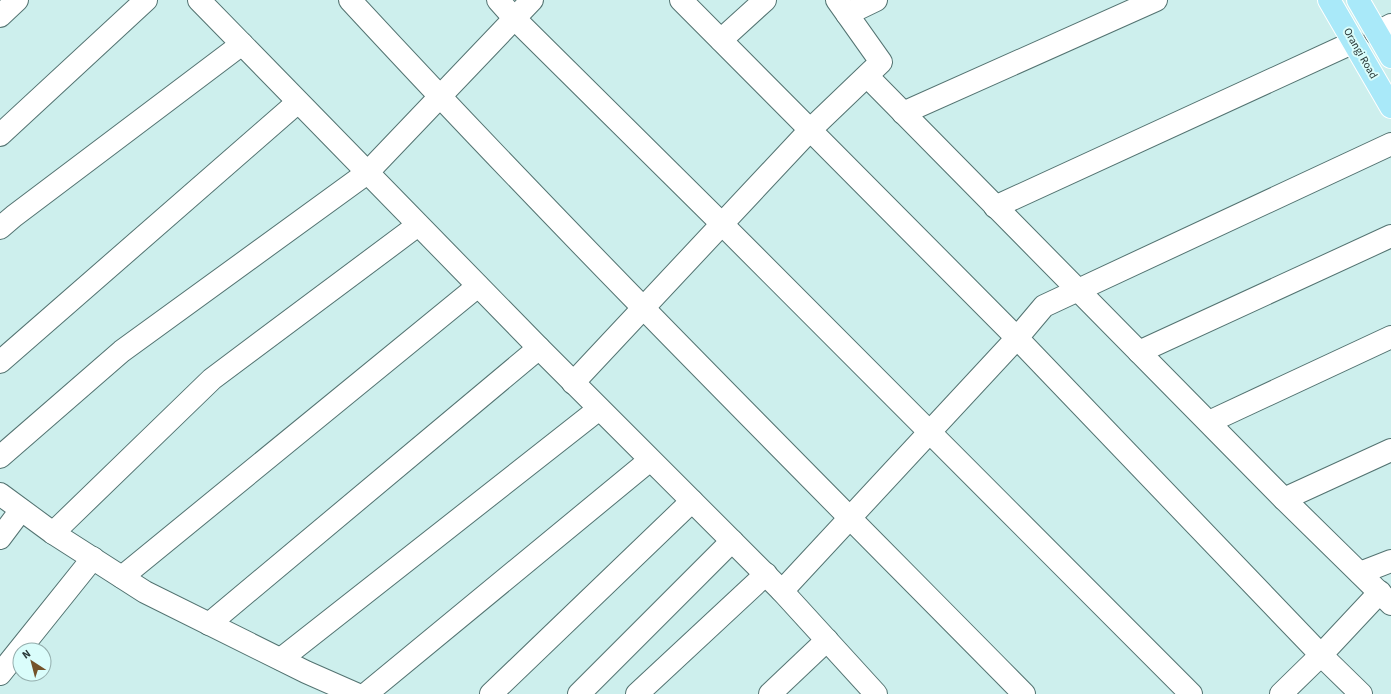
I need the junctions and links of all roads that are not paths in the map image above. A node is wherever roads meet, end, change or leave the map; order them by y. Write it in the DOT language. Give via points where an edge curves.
graph roads {
  1 [pos="17,0"];
  2 [pos="146,0"];
  3 [pos="199,0"];
  4 [pos="350,0"];
  5 [pos="498,0"];
  6 [pos="532,0"];
  7 [pos="681,0"];
  8 [pos="765,0"];
  9 [pos="876,0"];
  10 [pos="1156,0"];
  11 [pos="1329,0"];
  12 [pos="1358,0"];
  13 [pos="842,7"];
  14 [pos="0,16"];
  15 [pos="514,18"];
  16 [pos="1383,29"];
  17 [pos="721,40"];
  18 [pos="1354,42"];
  19 [pos="242,44"];
  20 [pos="1391,57"];
  21 [pos="867,76"];
  22 [pos="439,97"];
  23 [pos="298,102"];
  24 [pos="1391,107"];
  25 [pos="903,113"];
  26 [pos="810,130"];
  27 [pos="0,135"];
  28 [pos="1391,144"];
  29 [pos="367,173"];
  30 [pos="995,207"];
  31 [pos="722,224"];
  32 [pos="418,225"];
  33 [pos="0,228"];
  34 [pos="1391,236"];
  35 [pos="478,286"];
  36 [pos="1078,290"];
  37 [pos="643,309"];
  38 [pos="1391,337"];
  39 [pos="1017,338"];
  40 [pos="539,348"];
  41 [pos="1139,352"];
  42 [pos="0,362"];
  43 [pos="573,383"];
  44 [pos="599,409"];
  45 [pos="1209,422"];
  46 [pos="930,432"];
  47 [pos="1391,450"];
  48 [pos="0,457"];
  49 [pos="650,460"];
  50 [pos="0,494"];
  51 [pos="1284,499"];
  52 [pos="692,501"];
  53 [pos="21,510"];
  54 [pos="850,518"];
  55 [pos="53,533"];
  56 [pos="0,538"];
  57 [pos="732,541"];
  58 [pos="93,558"];
  59 [pos="1391,561"];
  60 [pos="1360,573"];
  61 [pos="766,574"];
  62 [pos="122,577"];
  63 [pos="782,591"];
  64 [pos="1385,598"];
  65 [pos="209,624"];
  66 [pos="827,640"];
  67 [pos="1321,655"];
  68 [pos="281,659"];
  69 [pos="0,674"];
  70 [pos="356,694"];
  71 [pos="366,694"];
  72 [pos="491,694"];
  73 [pos="579,694"];
  74 [pos="637,694"];
  75 [pos="770,694"];
  76 [pos="876,694"];
  77 [pos="1024,694"];
  78 [pos="1191,694"];
  79 [pos="1281,694"];
  80 [pos="1361,694"];
  1 -- 14 [label="street"];
  2 -- 27 [label="street"];
  3 -- 19 [label="street"];
  4 -- 22 [label="street"];
  5 -- 15 [label="street"];
  6 -- 15 [label="street"];
  7 -- 17 [label="street"];
  8 -- 17 [label="street"];
  9 -- 13 [label="street"];
  10 -- 25 [label="street"];
  11 -- 18 [label="main road, Orangi Road"];
  12 -- 16 [label="main road"];
  13 -- 21 [label="street" via="881,62"];
  15 -- 22 [label="street"];
  15 -- 31 [label="street"];
  16 -- 20 [label="main road"];
  17 -- 26 [label="street"];
  18 -- 24 [label="main road, Orangi Road"];
  18 -- 30 [label="street"];
  19 -- 23 [label="street"];
  19 -- 33 [label="street"];
  21 -- 25 [label="street"];
  21 -- 26 [label="street"];
  22 -- 29 [label="street"];
  22 -- 37 [label="street"];
  23 -- 29 [label="street"];
  23 -- 42 [label="street"];
  25 -- 30 [label="street"];
  26 -- 31 [label="street"];
  26 -- 39 [label="street"];
  28 -- 36 [label="street"];
  29 -- 32 [label="street"];
  29 -- 48 [label="street" via="122,351"];
  30 -- 36 [label="street"];
  31 -- 37 [label="street"];
  31 -- 46 [label="street"];
  32 -- 35 [label="street"];
  32 -- 55 [label="street" via="212,379"];
  34 -- 41 [label="street"];
  35 -- 40 [label="street"];
  35 -- 62 [label="street"];
  36 -- 39 [label="street" via="1044,306"];
  36 -- 41 [label="street"];
  37 -- 43 [label="street"];
  37 -- 54 [label="street"];
  38 -- 45 [label="street"];
  39 -- 46 [label="street"];
  39 -- 67 [label="street"];
  40 -- 43 [label="street"];
  40 -- 65 [label="street"];
  41 -- 45 [label="street"];
  43 -- 44 [label="street"];
  44 -- 49 [label="street"];
  44 -- 68 [label="street"];
  45 -- 51 [label="street"];
  46 -- 54 [label="street"];
  46 -- 78 [label="street"];
  47 -- 51 [label="street"];
  49 -- 52 [label="street"];
  49 -- 71 [label="street"];
  50 -- 53 [label="street"];
  51 -- 60 [label="street"];
  52 -- 57 [label="street"];
  52 -- 72 [label="street"];
  53 -- 55 [label="street"];
  53 -- 56 [label="street"];
  54 -- 63 [label="street"];
  54 -- 77 [label="street"];
  55 -- 58 [label="street"];
  57 -- 61 [label="street"];
  57 -- 73 [label="street"];
  58 -- 62 [label="street"];
  58 -- 69 [label="street"];
  59 -- 60 [label="street"];
  60 -- 64 [label="street"];
  61 -- 63 [label="street"];
  61 -- 74 [label="street"];
  62 -- 65 [label="street" via="145,592"];
  63 -- 66 [label="street"];
  64 -- 67 [label="street"];
  65 -- 68 [label="street"];
  66 -- 75 [label="street"];
  66 -- 76 [label="street"];
  67 -- 79 [label="street"];
  67 -- 80 [label="street"];
  68 -- 70 [label="street"];
}
